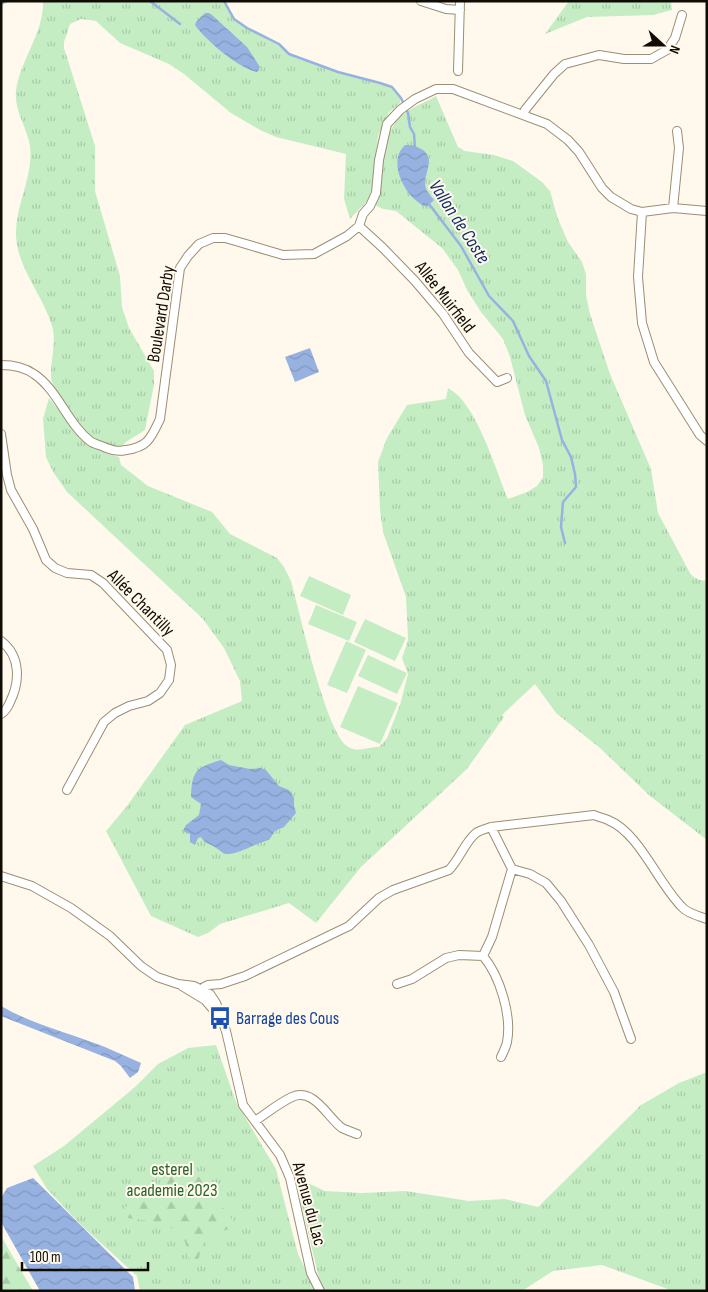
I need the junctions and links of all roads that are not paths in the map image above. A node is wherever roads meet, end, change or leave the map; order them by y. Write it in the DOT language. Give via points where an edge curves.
graph roads {
  1 [pos="421,1"];
  2 [pos="460,5"];
  3 [pos="682,15"];
  4 [pos="458,71"];
  5 [pos="524,114"];
  6 [pos="677,131"];
  7 [pos="673,208"];
  8 [pos="707,211"];
  9 [pos="642,212"];
  10 [pos="359,226"];
  11 [pos="1,365"];
  12 [pos="506,378"];
  13 [pos="1,434"];
  14 [pos="707,441"];
  15 [pos="1,641"];
  16 [pos="1,714"];
  17 [pos="67,790"];
  18 [pos="491,827"];
  19 [pos="512,869"];
  20 [pos="1,876"];
  21 [pos="707,919"];
  22 [pos="482,956"];
  23 [pos="221,984"];
  24 [pos="397,984"];
  25 [pos="204,995"];
  26 [pos="216,1002"];
  27 [pos="220,1018"];
  28 [pos="631,1039"];
  29 [pos="501,1058"];
  30 [pos="255,1121"];
  31 [pos="357,1134"];
  32 [pos="320,1291"];
  1 -- 2 [label="street" via="446,9"];
  2 -- 4 [label="street"];
  3 -- 5 [label="street" via="675,38 666,50 651,59 599,55 565,64"];
  5 -- 9 [label="street, Boulevard Darby" via="547,124 568,140 611,197"];
  5 -- 10 [label="street, Boulevard Darby" via="453,89 436,90 415,99 387,124 376,193"];
  6 -- 7 [label="street" via="679,148"];
  7 -- 8 [label="street"];
  7 -- 9 [label="street"];
  9 -- 14 [label="street" via="638,277 642,323 654,362"];
  10 -- 11 [label="street, Boulevard Darby" via="314,254 283,255 225,238 213,238 199,244 180,268 160,419 151,439 138,448 118,452 91,442 35,374 24,368"];
  10 -- 12 [label="street, Allée Muirfield" via="415,281 469,353 496,382"];
  13 -- 17 [label="street, Allée Chantilly" via="11,490 33,528 46,560 55,568 91,575 104,583 167,650 171,665 169,680 160,693 115,713 104,722"];
  15 -- 16 [label="street" via="14,657 18,674 15,692 6,711"];
  18 -- 19 [label="street"];
  18 -- 21 [label="street" via="575,816 594,815 610,820 638,846 684,908"];
  18 -- 23 [label="street" via="470,839 449,870 393,890 379,898 350,926"];
  19 -- 22 [label="street" via="492,937"];
  19 -- 28 [label="street" via="546,883 561,901 590,944 614,992"];
  20 -- 25 [label="street, Avenue du Lac" via="54,897 110,936 148,972"];
  22 -- 24 [label="street" via="446,958 412,979"];
  22 -- 29 [label="street" via="492,967 501,988 508,1027 507,1043"];
  23 -- 25 [label="street"];
  23 -- 26 [label="street"];
  25 -- 26 [label="street, Avenue du Lac"];
  25 -- 27 [label="street, Avenue du Lac"];
  26 -- 27 [label="street, Avenue du Lac"];
  27 -- 30 [label="street, Avenue du Lac" via="243,1105"];
  30 -- 31 [label="street" via="291,1097 306,1096 316,1101 342,1127"];
  30 -- 32 [label="street, Avenue du Lac" via="280,1155 290,1178 309,1266"];
}
